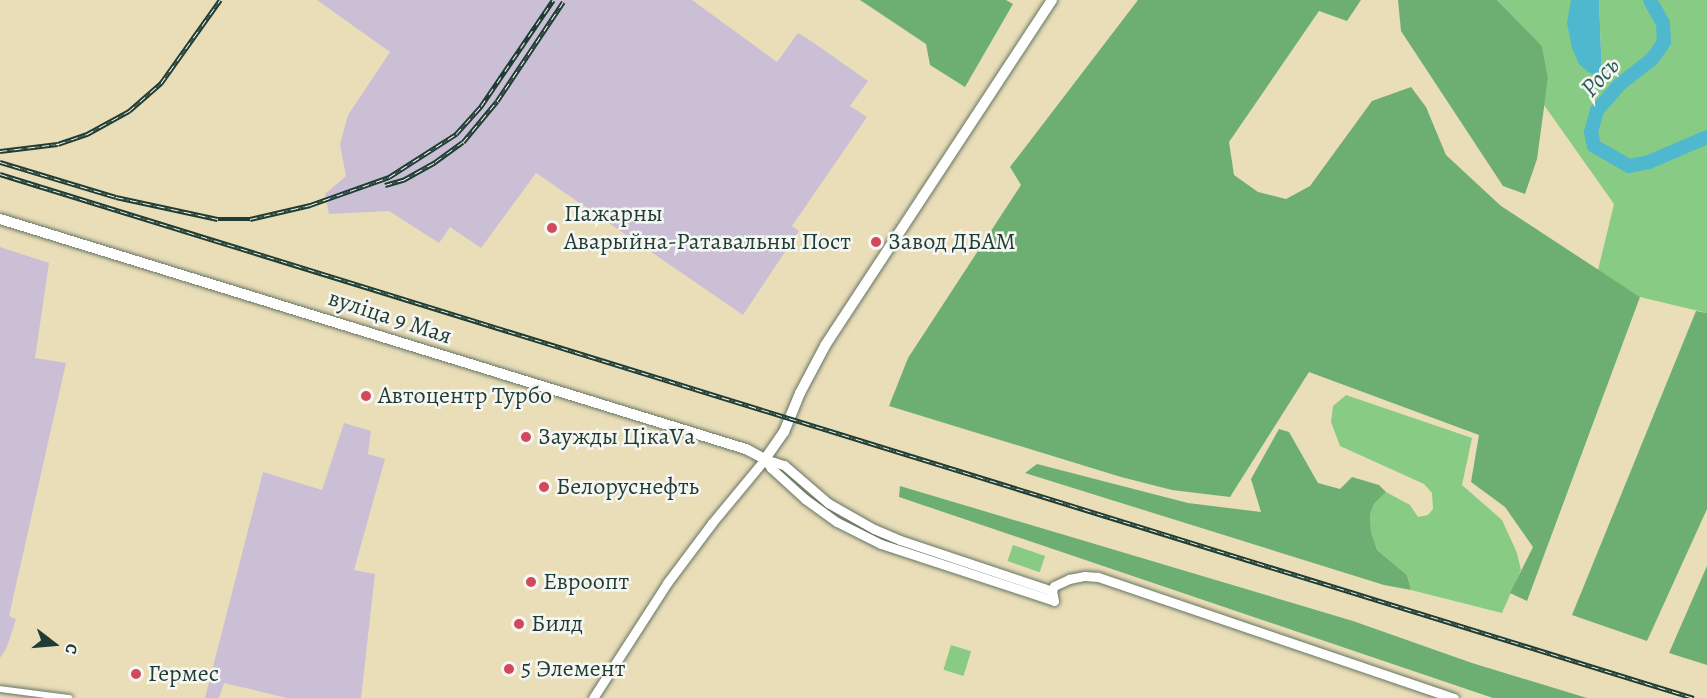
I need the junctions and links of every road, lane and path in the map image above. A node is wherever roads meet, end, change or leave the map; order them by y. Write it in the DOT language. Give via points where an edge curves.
graph roads {
  1 [pos="1052,0"];
  2 [pos="0,219"];
  3 [pos="765,459"];
  4 [pos="1052,591"];
  5 [pos="0,689"];
  6 [pos="69,698"];
  7 [pos="593,698"];
  8 [pos="1454,698"];
  1 -- 3 [label="main road" via="826,344 784,432"];
  2 -- 3 [label="main road, вуліца 9 Мая" via="746,449"];
  3 -- 4 [label="street" via="784,465 828,503 874,529"];
  3 -- 4 [label="street" via="805,499 867,538 896,551 1054,601"];
  3 -- 7 [label="street" via="667,583"];
  4 -- 8 [label="street" via="1069,579 1098,577"];
  5 -- 6 [label="street"];
}
